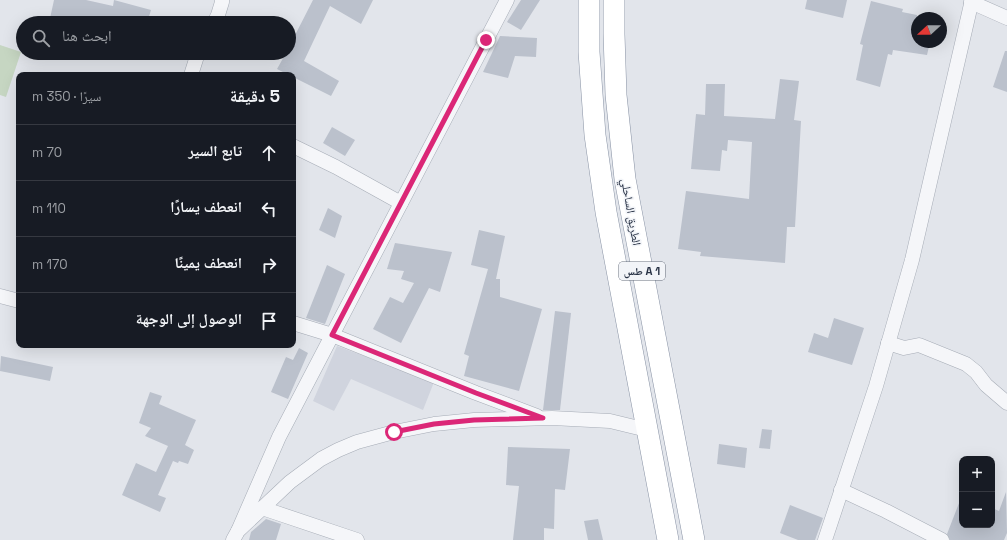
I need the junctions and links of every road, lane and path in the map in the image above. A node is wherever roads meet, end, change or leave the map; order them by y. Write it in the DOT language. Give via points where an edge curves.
graph roads {
  1 [pos="222,0"];
  2 [pos="508,0"];
  3 [pos="589,0"];
  4 [pos="614,0"];
  5 [pos="972,1"];
  6 [pos="218,16"];
  7 [pos="1007,18"];
  8 [pos="196,60"];
  9 [pos="192,72"];
  10 [pos="296,147"];
  11 [pos="401,203"];
  12 [pos="0,296"];
  13 [pos="16,300"];
  14 [pos="296,324"];
  15 [pos="332,335"];
  16 [pos="888,344"];
  17 [pos="1007,403"];
  18 [pos="543,418"];
  19 [pos="647,430"];
  20 [pos="842,490"];
  21 [pos="262,508"];
  22 [pos="235,535"];
  23 [pos="357,540"];
  24 [pos="668,540"];
  25 [pos="694,540"];
  26 [pos="825,540"];
  27 [pos="942,540"];
  1 -- 6 [label="street"];
  2 -- 11 [label="street"];
  3 -- 19 [label="highway, الطريق الساحلي / طس A 1" via="589,52 595,135 606,212"];
  4 -- 25 [label="highway, الطريق الساحلي / طس A 1" via="616,95 625,179"];
  5 -- 7 [label="street"];
  5 -- 16 [label="street" via="912,260"];
  8 -- 9 [label="street"];
  10 -- 11 [label="street"];
  11 -- 15 [label="street"];
  12 -- 13 [label="street"];
  14 -- 15 [label="street"];
  15 -- 18 [label="street"];
  15 -- 22 [label="street" via="279,437"];
  16 -- 17 [label="street" via="904,348 919,345 966,364"];
  16 -- 20 [label="street"];
  18 -- 19 [label="street" via="610,421"];
  18 -- 21 [label="street" via="434,424 357,442 321,459 290,482"];
  19 -- 24 [label="highway, الطريق الساحلي / طس A 1"];
  20 -- 26 [label="street"];
  20 -- 27 [label="street"];
  21 -- 22 [label="street"];
  21 -- 23 [label="street"];
}
